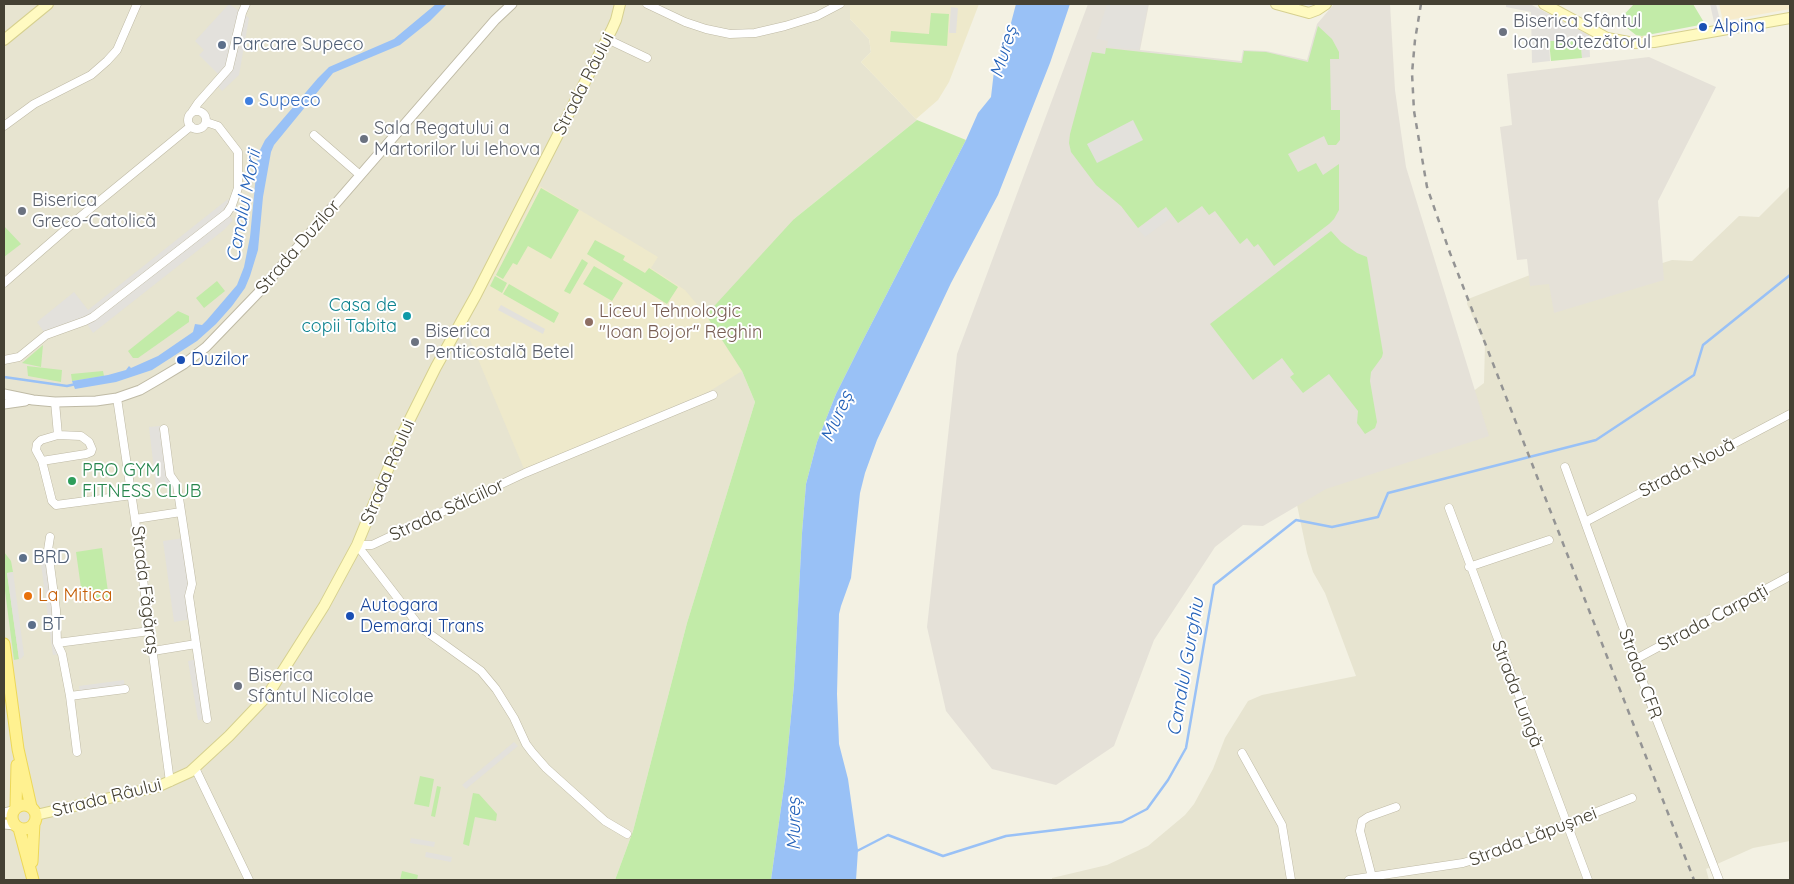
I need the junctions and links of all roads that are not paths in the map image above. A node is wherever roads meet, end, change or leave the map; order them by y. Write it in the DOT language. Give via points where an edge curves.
graph roads {
  1 [pos="48,4"];
  2 [pos="137,4"];
  3 [pos="246,4"];
  4 [pos="512,4"];
  5 [pos="620,4"];
  6 [pos="647,4"];
  7 [pos="840,4"];
  8 [pos="1276,4"];
  9 [pos="1326,4"];
  10 [pos="1544,4"];
  11 [pos="1790,18"];
  12 [pos="607,39"];
  13 [pos="4,40"];
  14 [pos="647,58"];
  15 [pos="203,97"];
  16 [pos="192,112"];
  17 [pos="202,112"];
  18 [pos="206,122"];
  19 [pos="4,126"];
  20 [pos="191,126"];
  21 [pos="314,135"];
  22 [pos="360,175"];
  23 [pos="18,270"];
  24 [pos="4,276"];
  25 [pos="4,283"];
  26 [pos="4,360"];
  27 [pos="4,394"];
  28 [pos="713,395"];
  29 [pos="117,398"];
  30 [pos="33,400"];
  31 [pos="54,402"];
  32 [pos="4,404"];
  33 [pos="1790,414"];
  34 [pos="164,429"];
  35 [pos="58,435"];
  36 [pos="42,461"];
  37 [pos="1565,467"];
  38 [pos="132,495"];
  39 [pos="1449,508"];
  40 [pos="181,512"];
  41 [pos="135,519"];
  42 [pos="1584,522"];
  43 [pos="50,537"];
  44 [pos="1549,540"];
  45 [pos="357,545"];
  46 [pos="1469,567"];
  47 [pos="1790,576"];
  48 [pos="150,631"];
  49 [pos="58,643"];
  50 [pos="4,644"];
  51 [pos="196,644"];
  52 [pos="153,651"];
  53 [pos="1636,659"];
  54 [pos="125,689"];
  55 [pos="70,696"];
  56 [pos="208,719"];
  57 [pos="18,749"];
  58 [pos="77,752"];
  59 [pos="1242,752"];
  60 [pos="195,768"];
  61 [pos="170,782"];
  62 [pos="1632,798"];
  63 [pos="1396,807"];
  64 [pos="11,810"];
  65 [pos="34,815"];
  66 [pos="1566,825"];
  67 [pos="12,826"];
  68 [pos="627,834"];
  69 [pos="33,876"];
  70 [pos="1372,877"];
  71 [pos="249,880"];
  72 [pos="1291,880"];
  73 [pos="1349,880"];
  74 [pos="1588,880"];
  75 [pos="1719,880"];
  1 -- 13 [label="main road"];
  2 -- 19 [label="street" via="107,62 91,75 34,104"];
  3 -- 15 [label="street" via="229,68"];
  4 -- 22 [label="street, Strada Duzilor"];
  5 -- 12 [label="main road, Strada Râului"];
  6 -- 7 [label="street" via="684,22 730,34 755,33 785,26 817,16"];
  8 -- 9 [label="main road" via="1310,13"];
  10 -- 11 [label="main road" via="1607,38 1634,43"];
  12 -- 14 [label="street"];
  12 -- 45 [label="main road, Strada Râului" via="402,435"];
  15 -- 16 [label="street"];
  15 -- 17 [label="street"];
  16 -- 17 [label="street"];
  16 -- 20 [label="street" via="188,121"];
  17 -- 18 [label="street"];
  18 -- 20 [label="street" via="200,128"];
  18 -- 26 [label="street" via="218,126 238,152 238,188 227,213 93,317 46,335 19,357"];
  20 -- 23 [label="street"];
  21 -- 22 [label="street"];
  22 -- 29 [label="street, Strada Duzilor" via="258,293 206,347 140,390"];
  23 -- 24 [label="street"];
  23 -- 25 [label="street"];
  27 -- 30 [label="street, Strada Duzilor"];
  28 -- 45 [label="street, Strada Sălciilor" via="525,473 372,545"];
  29 -- 31 [label="street, Strada Duzilor"];
  29 -- 38 [label="street, Strada Făgăraș"];
  30 -- 31 [label="street, Strada Duzilor"];
  30 -- 32 [label="street, Strada Duzilor"];
  31 -- 35 [label="street"];
  33 -- 42 [label="street, Strada Nouă"];
  34 -- 40 [label="street" via="170,476 177,485"];
  35 -- 36 [label="street" via="37,444 36,450"];
  35 -- 36 [label="street" via="81,436 92,448 90,452"];
  36 -- 38 [label="street" via="52,501 56,505"];
  37 -- 42 [label="street, Strada CFR"];
  38 -- 41 [label="street, Strada Făgăraș"];
  39 -- 46 [label="street, Strada Lungă"];
  40 -- 41 [label="street"];
  40 -- 51 [label="street" via="192,584 189,596"];
  41 -- 48 [label="street, Strada Făgăraș"];
  42 -- 53 [label="street, Strada CFR"];
  43 -- 49 [label="street" via="48,550"];
  44 -- 46 [label="street"];
  45 -- 60 [label="main road, Strada Râului" via="324,606 267,696"];
  45 -- 68 [label="street" via="420,627 481,671 496,689 536,758 605,821"];
  46 -- 66 [label="street, Strada Lungă"];
  47 -- 53 [label="street, Strada Carpați"];
  48 -- 49 [label="street"];
  48 -- 52 [label="street, Strada Făgăraș"];
  49 -- 55 [label="street"];
  50 -- 57 [label="main road"];
  51 -- 52 [label="street"];
  51 -- 56 [label="street"];
  52 -- 61 [label="street, Strada Făgăraș"];
  53 -- 75 [label="street, Strada CFR"];
  54 -- 55 [label="street"];
  55 -- 58 [label="street"];
  57 -- 64 [label="main road"];
  57 -- 65 [label="main road"];
  59 -- 72 [label="street" via="1282,826"];
  60 -- 61 [label="main road, Strada Râului"];
  60 -- 71 [label="street"];
  61 -- 65 [label="main road, Strada Râului"];
  62 -- 66 [label="street, Strada Lăpușnei"];
  63 -- 70 [label="street" via="1362,821 1360,831"];
  64 -- 65 [label="main road" via="23,804"];
  64 -- 67 [label="main road"];
  65 -- 67 [label="main road" via="27,828"];
  65 -- 69 [label="main road"];
  66 -- 70 [label="street, Strada Lăpușnei" via="1463,863"];
  66 -- 74 [label="street, Strada Lungă"];
  67 -- 69 [label="main road"];
  70 -- 73 [label="street, Strada Lăpușnei"];
}
